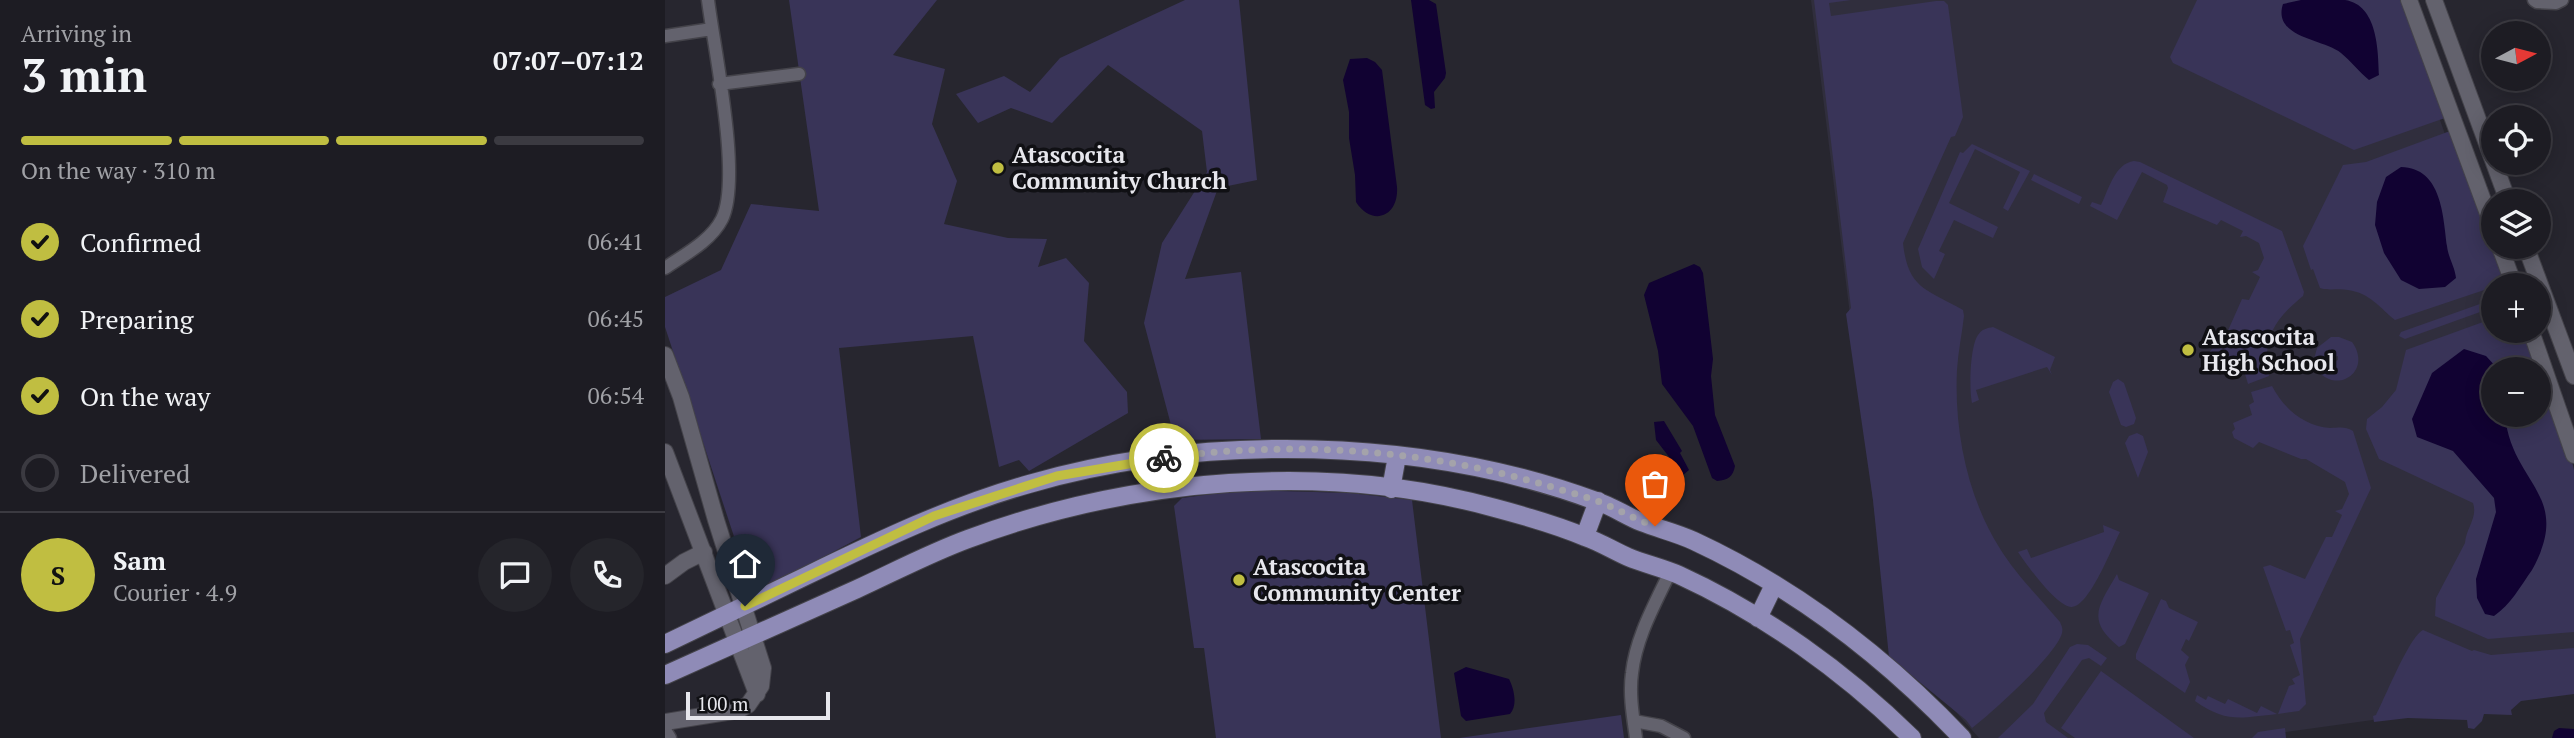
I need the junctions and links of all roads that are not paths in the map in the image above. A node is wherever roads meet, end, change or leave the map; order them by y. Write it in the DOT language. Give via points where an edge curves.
graph roads {
  1 [pos="708,0"];
  2 [pos="2409,0"];
  3 [pos="2434,0"];
  4 [pos="2563,0"];
  5 [pos="2535,1"];
  6 [pos="712,29"];
  7 [pos="665,36"];
  8 [pos="799,74"];
  9 [pos="719,83"];
  10 [pos="2474,112"];
  11 [pos="2453,120"];
  12 [pos="2503,189"];
  13 [pos="2481,195"];
  14 [pos="2530,259"];
  15 [pos="665,268"];
  16 [pos="2535,343"];
  17 [pos="665,355"];
  18 [pos="2574,376"];
  19 [pos="665,452"];
  20 [pos="2574,454"];
  21 [pos="1397,456"];
  22 [pos="1163,458"];
  23 [pos="1167,489"];
  24 [pos="1391,489"];
  25 [pos="1598,501"];
  26 [pos="1585,536"];
  27 [pos="703,552"];
  28 [pos="1670,572"];
  29 [pos="665,576"];
  30 [pos="1774,585"];
  31 [pos="745,606"];
  32 [pos="726,614"];
  33 [pos="1758,618"];
  34 [pos="753,634"];
  35 [pos="736,642"];
  36 [pos="665,644"];
  37 [pos="665,675"];
  38 [pos="757,694"];
  39 [pos="1634,721"];
  40 [pos="665,722"];
  41 [pos="665,730"];
  42 [pos="670,738"];
  43 [pos="1636,738"];
  44 [pos="1684,738"];
  45 [pos="1912,738"];
  46 [pos="1962,738"];
  1 -- 6 [label="street"];
  2 -- 11 [label="main road"];
  3 -- 10 [label="main road"];
  4 -- 5 [label="street"];
  6 -- 7 [label="street"];
  6 -- 9 [label="street"];
  8 -- 9 [label="street"];
  9 -- 15 [label="street" via="729,149 728,202 714,231"];
  10 -- 11 [label="main road"];
  10 -- 12 [label="main road"];
  11 -- 13 [label="main road"];
  14 -- 18 [label="main road"];
  16 -- 20 [label="main road"];
  17 -- 31 [label="main road"];
  19 -- 27 [label="main road"];
  21 -- 22 [label="main road" via="1346,449 1286,449"];
  21 -- 24 [label="main road"];
  21 -- 25 [label="main road" via="1500,472"];
  22 -- 23 [label="main road"];
  22 -- 31 [label="main road" via="1047,479 934,516"];
  23 -- 24 [label="main road" via="1242,481"];
  23 -- 34 [label="main road" via="1103,499 968,539"];
  24 -- 26 [label="main road" via="1494,507"];
  25 -- 26 [label="main road"];
  25 -- 30 [label="main road" via="1697,542"];
  26 -- 28 [label="main road"];
  27 -- 29 [label="main road"];
  27 -- 32 [label="main road"];
  28 -- 33 [label="main road"];
  28 -- 39 [label="street" via="1642,632 1632,673"];
  30 -- 33 [label="main road"];
  30 -- 46 [label="main road" via="1891,669"];
  31 -- 32 [label="main road"];
  31 -- 34 [label="main road"];
  32 -- 35 [label="main road"];
  32 -- 36 [label="main road"];
  33 -- 45 [label="main road" via="1811,653"];
  34 -- 35 [label="main road"];
  34 -- 38 [label="main road" via="764,677"];
  35 -- 37 [label="main road"];
  35 -- 38 [label="main road"];
  38 -- 40 [label="main road" via="739,710"];
  39 -- 43 [label="street"];
  39 -- 44 [label="street" via="1661,726"];
  41 -- 42 [label="street"];
}
